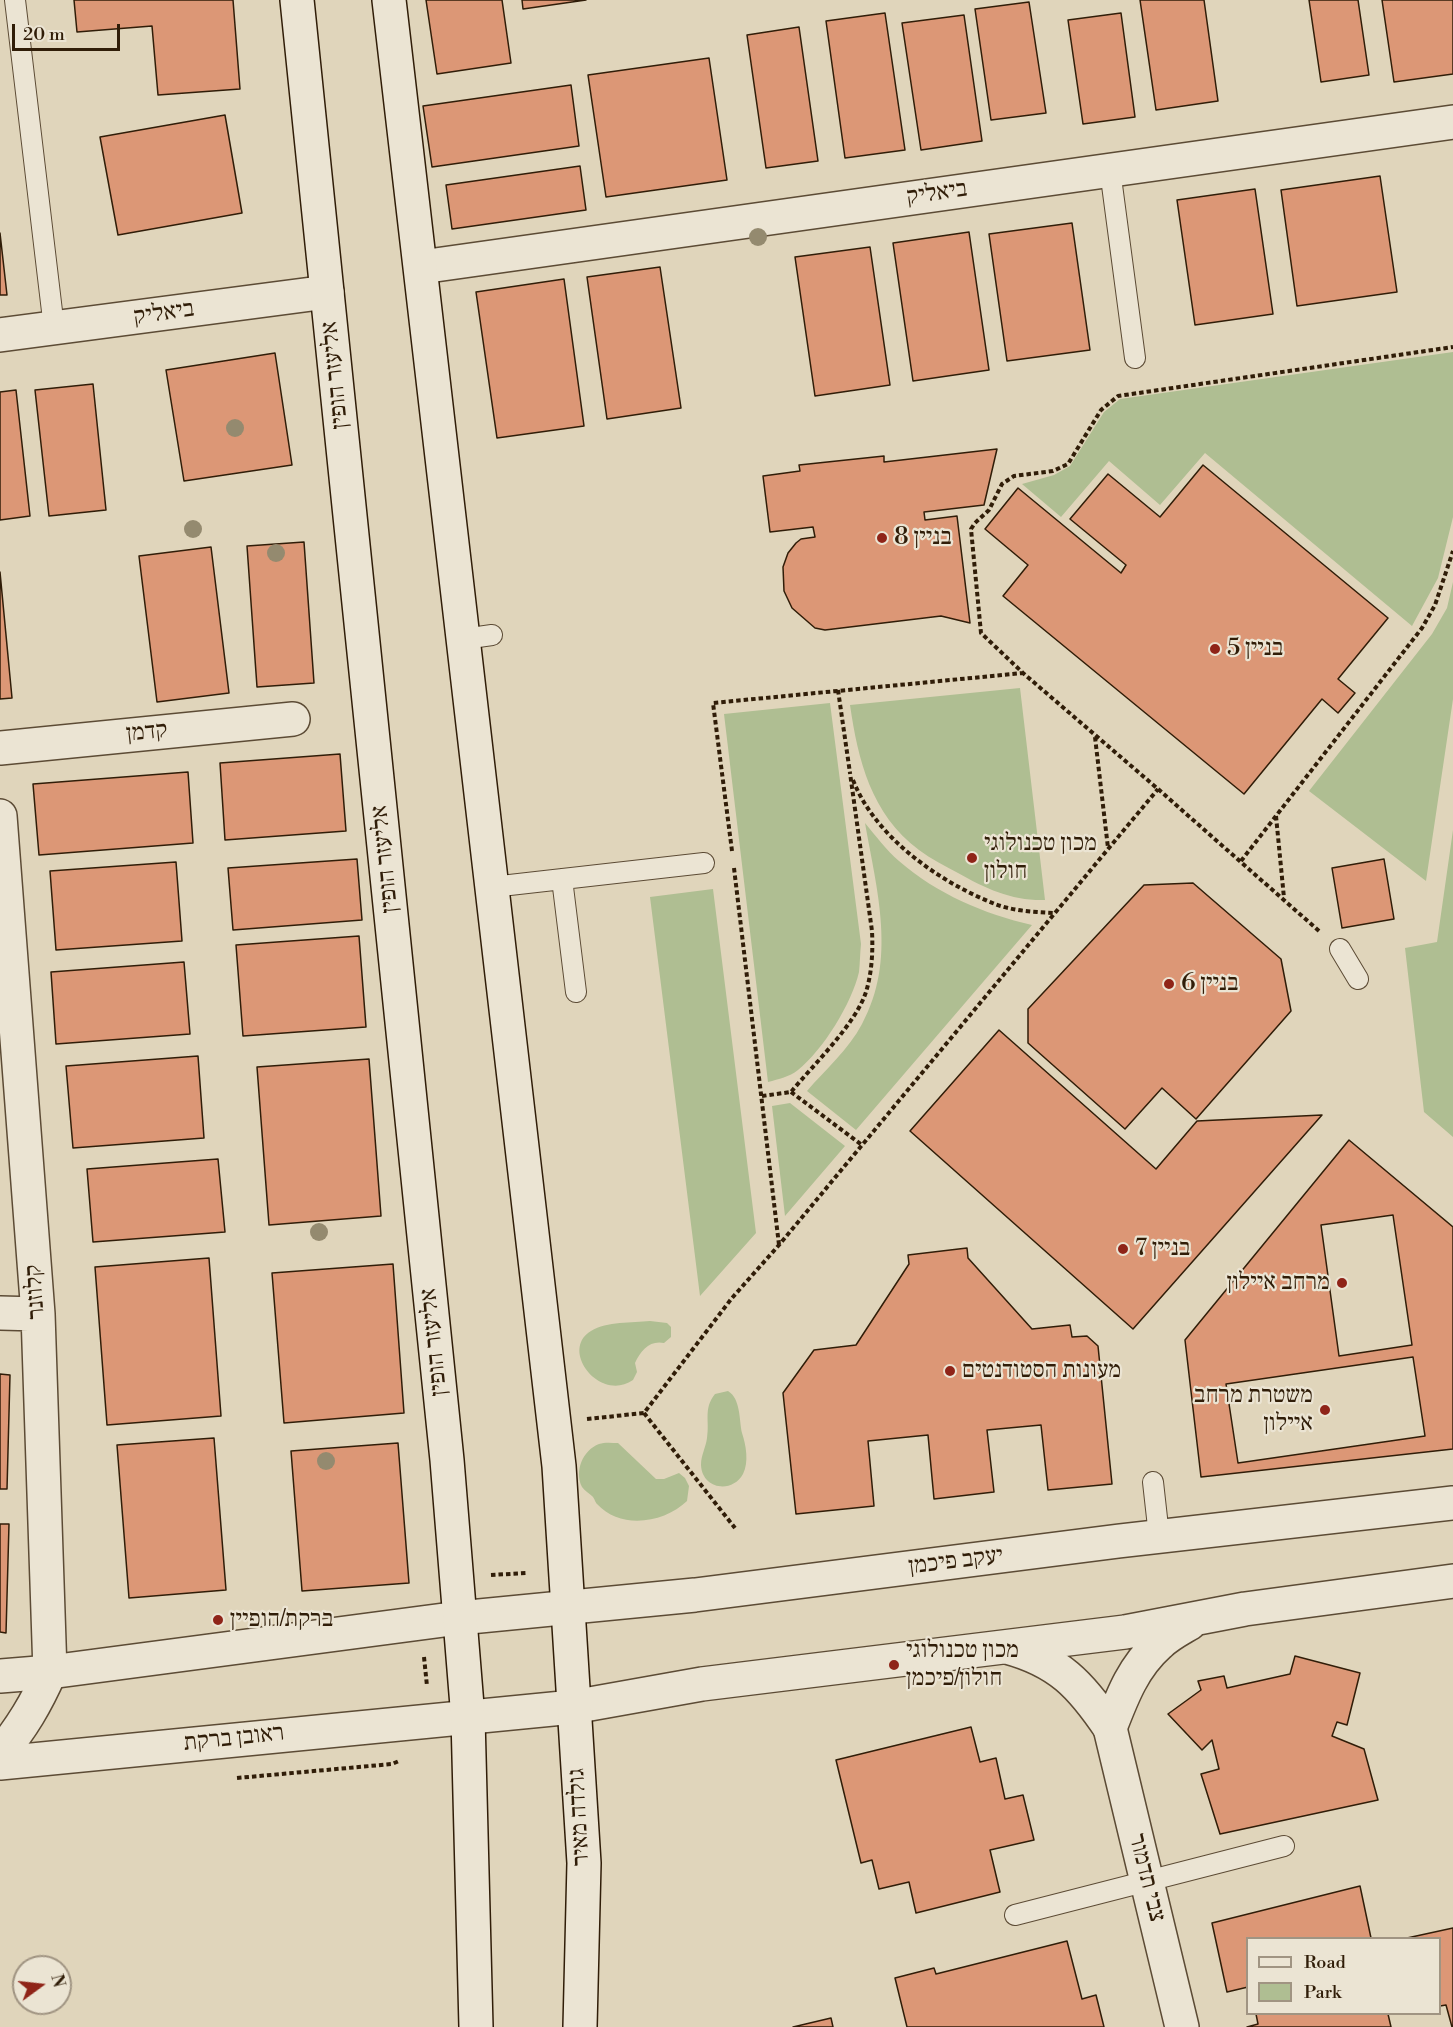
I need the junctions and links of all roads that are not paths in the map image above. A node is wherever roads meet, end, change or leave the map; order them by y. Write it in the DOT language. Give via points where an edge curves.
graph roads {
  1 [pos="15,0"];
  2 [pos="297,0"];
  3 [pos="389,0"];
  4 [pos="1453,122"];
  5 [pos="1110,170"];
  6 [pos="421,267"];
  7 [pos="327,292"];
  8 [pos="54,328"];
  9 [pos="0,335"];
  10 [pos="1135,358"];
  11 [pos="293,719"];
  12 [pos="0,748"];
  13 [pos="0,816"];
  14 [pos="704,863"];
  15 [pos="562,879"];
  16 [pos="492,887"];
  17 [pos="1340,949"];
  18 [pos="1358,979"];
  19 [pos="576,992"];
  20 [pos="0,1313"];
  21 [pos="38,1314"];
  22 [pos="1153,1482"];
  23 [pos="1453,1503"];
  24 [pos="1159,1536"];
  25 [pos="1453,1581"];
  26 [pos="569,1607"];
  27 [pos="459,1618"];
  28 [pos="1197,1618"];
  29 [pos="1002,1646"];
  30 [pos="50,1672"];
  31 [pos="0,1676"];
  32 [pos="573,1707"];
  33 [pos="468,1718"];
  34 [pos="1110,1728"];
  35 [pos="0,1754"];
  36 [pos="0,1763"];
  37 [pos="1284,1846"];
  38 [pos="1148,1882"];
  39 [pos="1015,1915"];
  40 [pos="476,2027"];
  41 [pos="580,2027"];
  42 [pos="1182,2027"];
  1 -- 8 [label="lane"];
  2 -- 7 [label="street, אליעזר הופין"];
  3 -- 6 [label="street"];
  4 -- 5 [label="street, ביאליק"];
  5 -- 6 [label="street, ביאליק"];
  5 -- 10 [label="lane"];
  6 -- 16 [label="street" via="478,637"];
  7 -- 8 [label="street, ביאליק"];
  7 -- 27 [label="street, אליעזר הופין" via="444,1436"];
  8 -- 9 [label="street, ביאליק"];
  11 -- 12 [label="street, קדמן"];
  13 -- 21 [label="street, קלוזנר"];
  14 -- 15 [label="lane"];
  15 -- 16 [label="lane"];
  15 -- 19 [label="lane"];
  16 -- 26 [label="street" via="559,1466"];
  17 -- 18 [label="lane"];
  20 -- 21 [label="street"];
  21 -- 30 [label="street, קלוזנר"];
  22 -- 24 [label="lane"];
  23 -- 24 [label="street, יעקב פיכמן"];
  24 -- 26 [label="street, יעקב פיכמן" via="694,1595"];
  25 -- 28 [label="street"];
  26 -- 27 [label="street, יעקב פיכמן"];
  26 -- 32 [label="street, גולדה מאיר"];
  27 -- 30 [label="street"];
  27 -- 33 [label="street, אליעזר הופין"];
  28 -- 29 [label="street" via="1125,1632"];
  28 -- 34 [label="street" via="1159,1643 1137,1668"];
  29 -- 32 [label="street" via="702,1684"];
  29 -- 34 [label="street" via="1031,1654 1056,1668 1079,1686"];
  30 -- 31 [label="street"];
  30 -- 35 [label="street, קלוזנר" via="36,1705"];
  32 -- 33 [label="street"];
  32 -- 41 [label="street, גולדה מאיר" via="584,1863"];
  33 -- 36 [label="street, ראובן ברקת"];
  33 -- 40 [label="street"];
  34 -- 38 [label="street, צבי תדמור"];
  37 -- 38 [label="lane"];
  38 -- 39 [label="lane"];
  38 -- 42 [label="street, צבי תדמור"];
}
